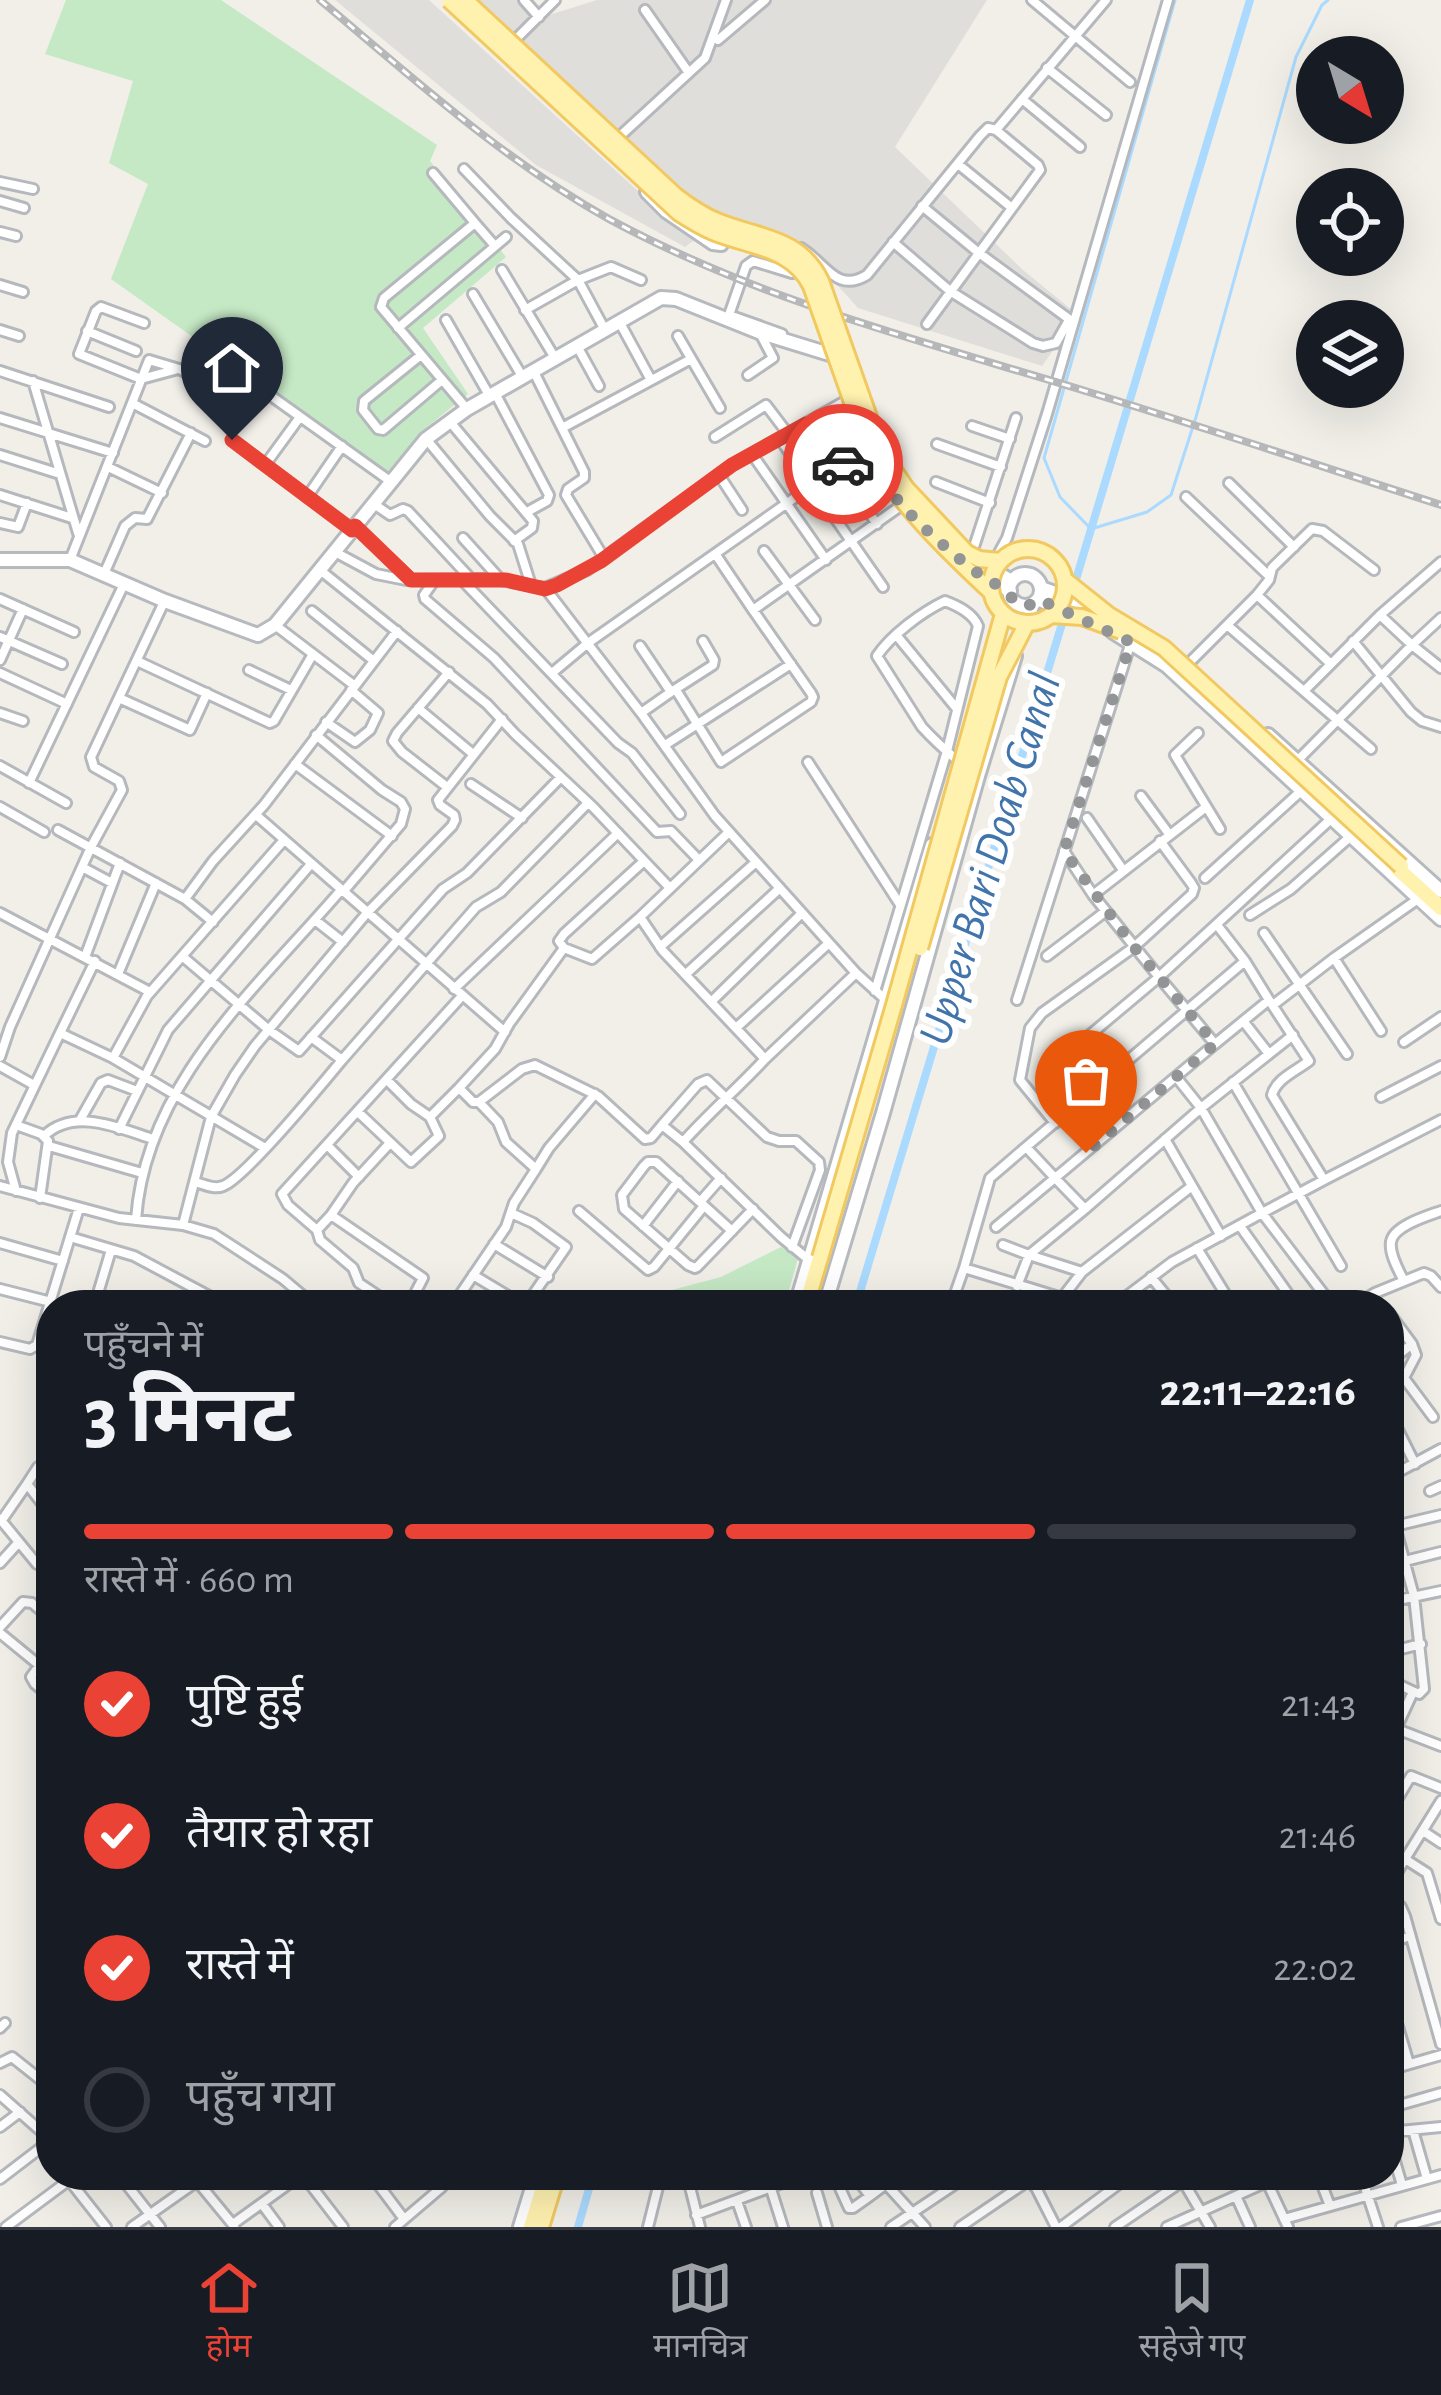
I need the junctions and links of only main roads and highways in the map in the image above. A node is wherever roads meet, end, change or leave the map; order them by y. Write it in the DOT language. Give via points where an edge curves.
graph roads {
  1 [pos="449,0"];
  2 [pos="468,0"];
  3 [pos="994,565"];
  4 [pos="1065,580"];
  5 [pos="991,592"];
  6 [pos="1043,600"];
  7 [pos="1003,614"];
  8 [pos="1027,623"];
  9 [pos="1399,867"];
  10 [pos="1441,905"];
  11 [pos="819,1260"];
  12 [pos="810,1290"];
  13 [pos="820,1290"];
  14 [pos="542,2190"];
  15 [pos="552,2190"];
  16 [pos="531,2227"];
  17 [pos="541,2227"];
  1 -- 5 [label="main road, bridge" via="679,213 798,265 871,456 910,511"];
  2 -- 3 [label="main road, bridge" via="676,196 806,257 893,471 967,553"];
  3 -- 4 [label="main road, bridge" via="1029,548 1057,562"];
  3 -- 5 [label="main road, bridge"];
  4 -- 6 [label="main road, bridge" via="1063,599"];
  4 -- 9 [label="main road, bridge" via="1164,648"];
  5 -- 7 [label="main road, bridge"];
  6 -- 8 [label="main road, bridge" via="1040,621"];
  6 -- 9 [label="main road, bridge" via="1163,657"];
  7 -- 8 [label="main road, bridge"];
  7 -- 11 [label="main road, bridge"];
  8 -- 11 [label="main road, bridge" via="999,676"];
  9 -- 10 [label="main road"];
  11 -- 12 [label="main road"];
  11 -- 13 [label="main road"];
  14 -- 16 [label="main road"];
  15 -- 17 [label="main road"];
}
